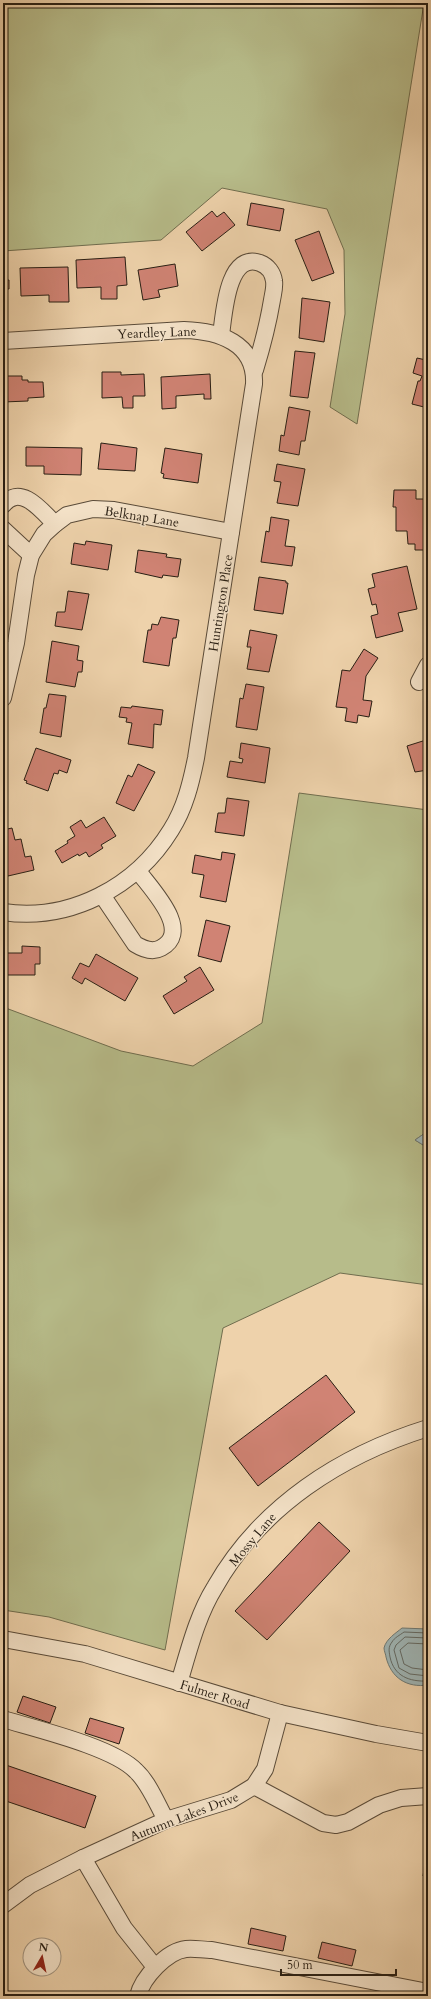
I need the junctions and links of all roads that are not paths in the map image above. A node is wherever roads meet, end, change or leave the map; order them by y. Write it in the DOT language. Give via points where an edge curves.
graph roads {
  1 [pos="221,335"];
  2 [pos="3,340"];
  3 [pos="255,370"];
  4 [pos="3,505"];
  5 [pos="55,524"];
  6 [pos="3,529"];
  7 [pos="231,532"];
  8 [pos="31,555"];
  9 [pos="428,665"];
  10 [pos="6,674"];
  11 [pos="419,682"];
  12 [pos="3,698"];
  13 [pos="138,871"];
  14 [pos="96,898"];
  15 [pos="3,912"];
  16 [pos="428,1428"];
  17 [pos="3,1639"];
  18 [pos="179,1683"];
  19 [pos="280,1713"];
  20 [pos="3,1718"];
  21 [pos="428,1743"];
  22 [pos="254,1786"];
  23 [pos="428,1796"];
  24 [pos="166,1820"];
  25 [pos="83,1858"];
  26 [pos="3,1905"];
  27 [pos="155,1967"];
  28 [pos="428,1992"];
  29 [pos="138,1996"];
  1 -- 2 [label="street, Yeardley Lane" via="204,330 184,330"];
  1 -- 3 [label="street" via="235,343 246,354"];
  1 -- 3 [label="street" via="231,279 236,269 251,262 268,267 275,283 268,324"];
  3 -- 7 [label="street, Huntington Place"];
  4 -- 5 [label="street" via="11,499 27,498"];
  5 -- 7 [label="street, Belknap Lane" via="67,515 93,509 114,510"];
  5 -- 8 [label="street, Belknap Lane"];
  6 -- 8 [label="street"];
  7 -- 13 [label="street, Huntington Place" via="191,786 172,830"];
  8 -- 10 [label="street, Belknap Lane" via="16,642"];
  9 -- 11 [label="street"];
  10 -- 12 [label="street, Belknap Lane"];
  13 -- 14 [label="street, Huntington Place"];
  13 -- 14 [label="street" via="173,923 172,937 160,949 151,951 135,944"];
  14 -- 15 [label="street, Huntington Place" via="52,912"];
  16 -- 18 [label="street, Mossy Lane" via="356,1455 307,1485 272,1513 240,1550 215,1586 197,1625"];
  17 -- 18 [label="street, Fulmer Road" via="85,1654"];
  18 -- 19 [label="street, Fulmer Road"];
  19 -- 21 [label="street, Fulmer Road"];
  19 -- 22 [label="street, Autumn Lakes Drive" via="265,1769"];
  20 -- 24 [label="street" via="102,1751 121,1760 136,1771"];
  22 -- 23 [label="street" via="322,1823 336,1824 348,1822 379,1805 401,1798"];
  22 -- 24 [label="street, Autumn Lakes Drive" via="231,1800"];
  24 -- 25 [label="street, Autumn Lakes Drive"];
  25 -- 26 [label="street, Autumn Lakes Drive" via="30,1885"];
  25 -- 27 [label="street" via="124,1928"];
  27 -- 28 [label="street" via="172,1953 186,1949 212,1950"];
  27 -- 29 [label="street" via="139,1990"];
}
